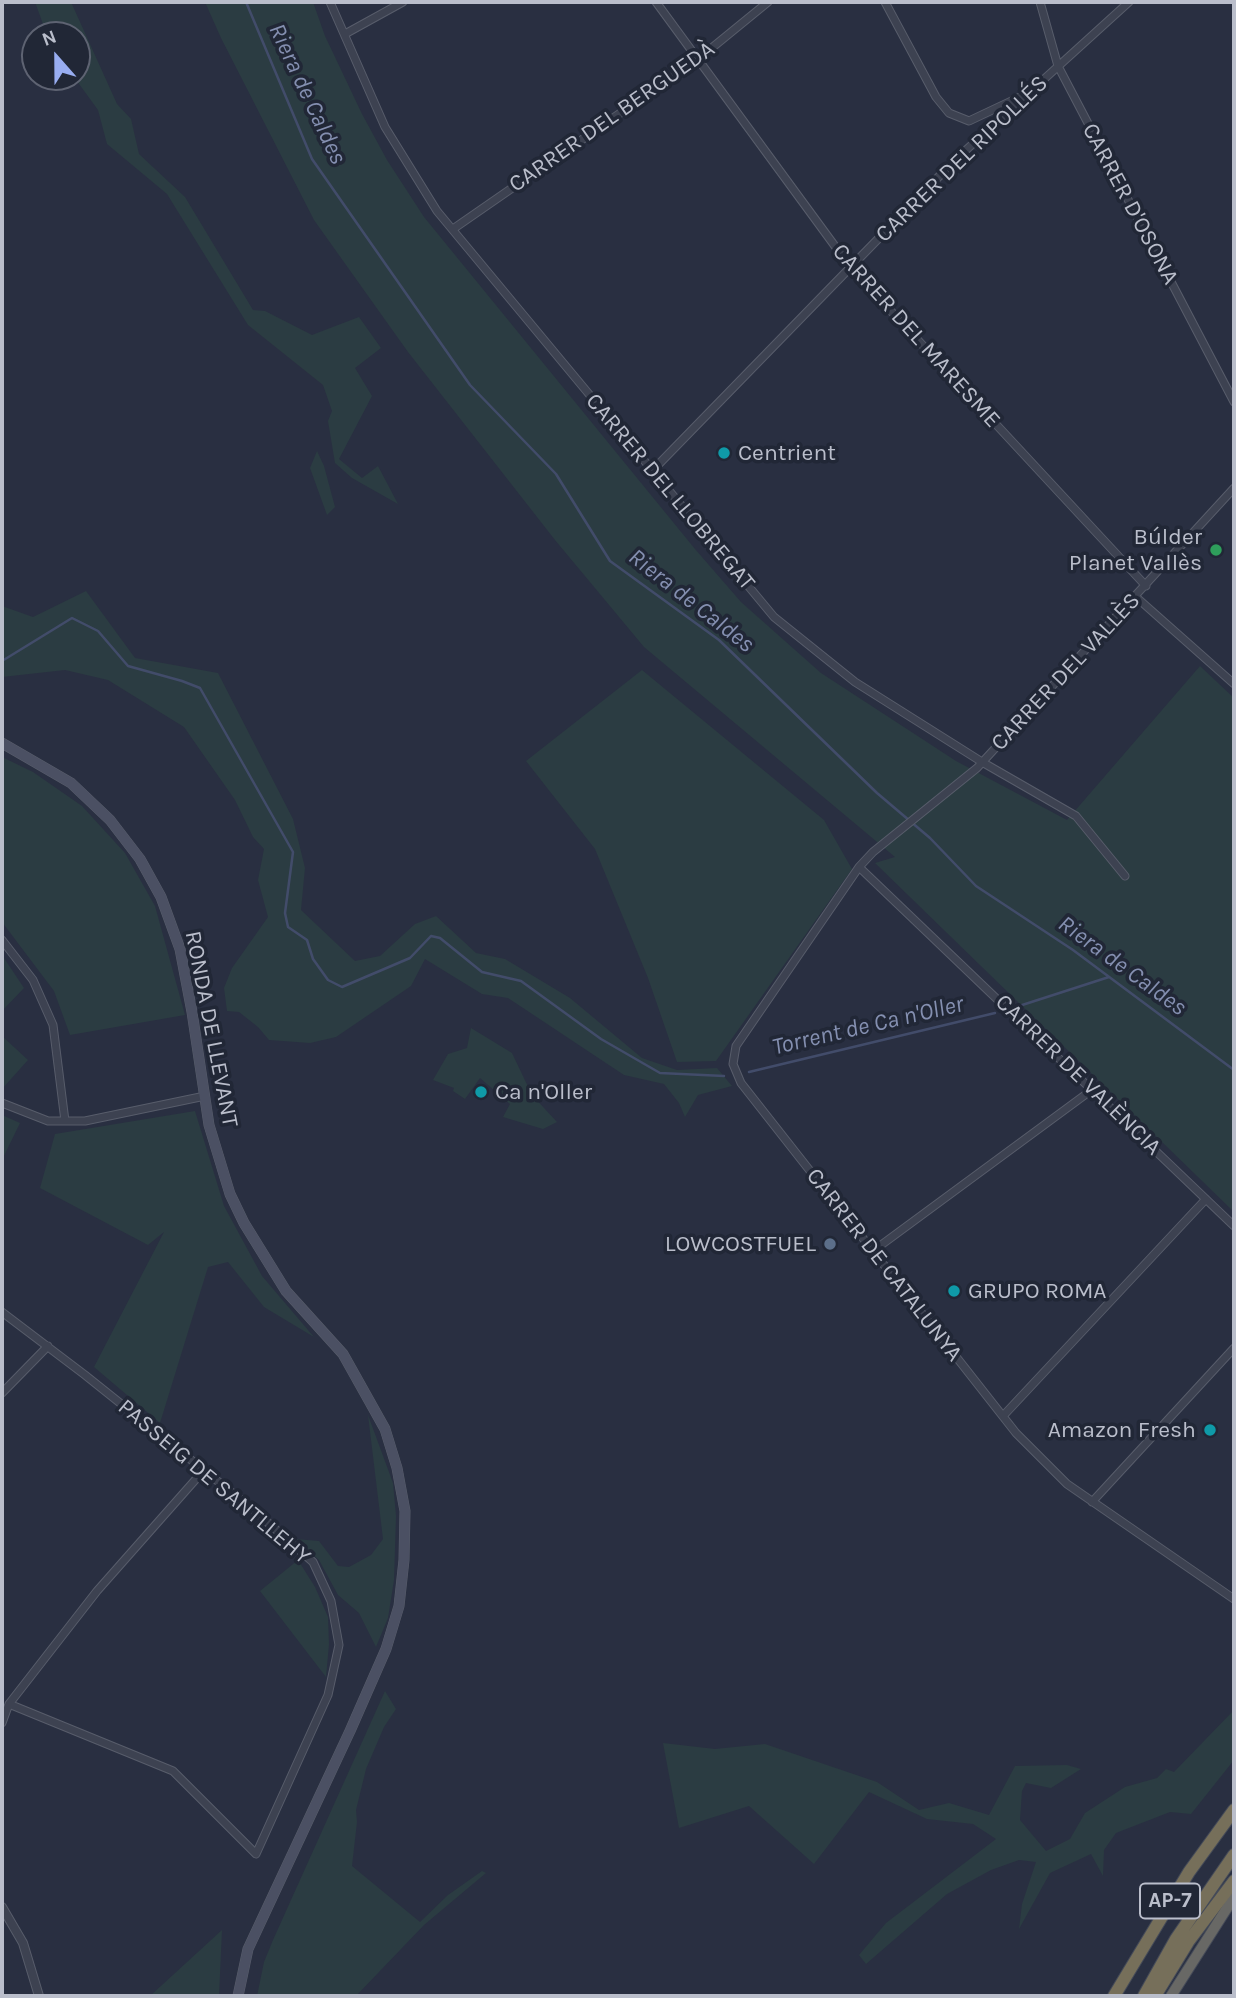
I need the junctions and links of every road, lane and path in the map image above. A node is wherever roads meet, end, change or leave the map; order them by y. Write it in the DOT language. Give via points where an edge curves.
graph roads {
  1 [pos="330,2"];
  2 [pos="403,2"];
  3 [pos="656,2"];
  4 [pos="768,2"];
  5 [pos="885,2"];
  6 [pos="1040,2"];
  7 [pos="1129,2"];
  8 [pos="345,34"];
  9 [pos="697,60"];
  10 [pos="1058,66"];
  11 [pos="1032,91"];
  12 [pos="453,229"];
  13 [pos="851,268"];
  14 [pos="1234,401"];
  15 [pos="653,470"];
  16 [pos="1234,488"];
  17 [pos="1146,586"];
  18 [pos="1136,597"];
  19 [pos="1234,684"];
  20 [pos="2,743"];
  21 [pos="982,762"];
  22 [pos="942,798"];
  23 [pos="859,867"];
  24 [pos="1125,876"];
  25 [pos="2,940"];
  26 [pos="1093,1089"];
  27 [pos="205,1096"];
  28 [pos="2,1103"];
  29 [pos="65,1121"];
  30 [pos="1206,1199"];
  31 [pos="1234,1226"];
  32 [pos="873,1251"];
  33 [pos="2,1312"];
  34 [pos="48,1346"];
  35 [pos="1234,1348"];
  36 [pos="2,1393"];
  37 [pos="1003,1416"];
  38 [pos="204,1470"];
  39 [pos="1092,1502"];
  40 [pos="1234,1599"];
  41 [pos="9,1704"];
  42 [pos="3,1718"];
  43 [pos="1234,1811"];
  44 [pos="1234,1855"];
  45 [pos="1234,1881"];
  46 [pos="1234,1897"];
  47 [pos="2,1907"];
  48 [pos="39,1996"];
  49 [pos="238,1996"];
  50 [pos="1114,1996"];
  51 [pos="1144,1996"];
  52 [pos="1155,1996"];
  53 [pos="1171,1996"];
  1 -- 8 [label="street, CARRER DEL LLOBREGAT"];
  2 -- 8 [label="street"];
  3 -- 9 [label="street, CARRER DEL MARESME"];
  4 -- 9 [label="street, CARRER DEL BERGUEDÀ"];
  5 -- 11 [label="street" via="949,113 969,121"];
  6 -- 10 [label="street, CARRER D'OSONA"];
  7 -- 10 [label="street, CARRER DEL RIPOLLÉS"];
  8 -- 12 [label="street, CARRER DEL LLOBREGAT" via="384,127"];
  9 -- 12 [label="street, CARRER DEL BERGUEDÀ"];
  9 -- 13 [label="street, CARRER DEL MARESME"];
  10 -- 11 [label="street, CARRER DEL RIPOLLÉS"];
  10 -- 14 [label="street, CARRER D'OSONA"];
  11 -- 13 [label="street, CARRER DEL RIPOLLÉS" via="954,160"];
  12 -- 15 [label="street, CARRER DEL LLOBREGAT"];
  13 -- 15 [label="street, CARRER DEL RIPOLLÉS"];
  13 -- 17 [label="street, CARRER DEL MARESME"];
  15 -- 21 [label="street, CARRER DEL LLOBREGAT" via="774,617 855,682"];
  16 -- 17 [label="street, CARRER DEL VALLÈS"];
  17 -- 18 [label="street, CARRER DEL VALLÈS"];
  18 -- 19 [label="street"];
  18 -- 21 [label="street, CARRER DEL VALLÈS"];
  20 -- 27 [label="main road, RONDA DE LLEVANT" via="71,783 110,820 140,859 161,897 180,949"];
  21 -- 22 [label="street, CARRER DEL VALLÈS"];
  21 -- 24 [label="street, CARRER DEL LLOBREGAT" via="1076,816"];
  22 -- 23 [label="street, CARRER DE CATALUNYA"];
  23 -- 26 [label="street, CARRER DE VALÈNCIA"];
  23 -- 32 [label="street, CARRER DE CATALUNYA" via="736,1046 733,1064 741,1083"];
  25 -- 29 [label="street" via="33,980 53,1025"];
  26 -- 30 [label="street, CARRER DE VALÈNCIA"];
  26 -- 32 [label="street"];
  27 -- 29 [label="street" via="85,1121"];
  27 -- 49 [label="main road, RONDA DE LLEVANT" via="230,1194 286,1291 343,1354 385,1429 405,1511 399,1605 386,1649 248,1949"];
  28 -- 29 [label="street" via="48,1121"];
  30 -- 31 [label="street, CARRER DE VALÈNCIA"];
  30 -- 37 [label="street"];
  32 -- 37 [label="street, CARRER DE CATALUNYA"];
  33 -- 34 [label="street, PASSEIG DE SANTLLEHY"];
  34 -- 36 [label="street"];
  34 -- 38 [label="street, PASSEIG DE SANTLLEHY"];
  35 -- 39 [label="street"];
  37 -- 39 [label="street, CARRER DE CATALUNYA" via="1053,1471"];
  38 -- 41 [label="street" via="97,1591"];
  38 -- 41 [label="street, PASSEIG DE SANTLLEHY" via="313,1562 331,1601 339,1645 328,1695 256,1854 173,1771"];
  39 -- 40 [label="street, CARRER DE CATALUNYA"];
  41 -- 42 [label="street"];
  43 -- 50 [label="highway, AP-7" via="1182,1882"];
  44 -- 51 [label="highway, AP-7" via="1176,1939"];
  45 -- 52 [label="highway"];
  46 -- 53 [label="highway"];
  47 -- 48 [label="street" via="23,1943"];
}
